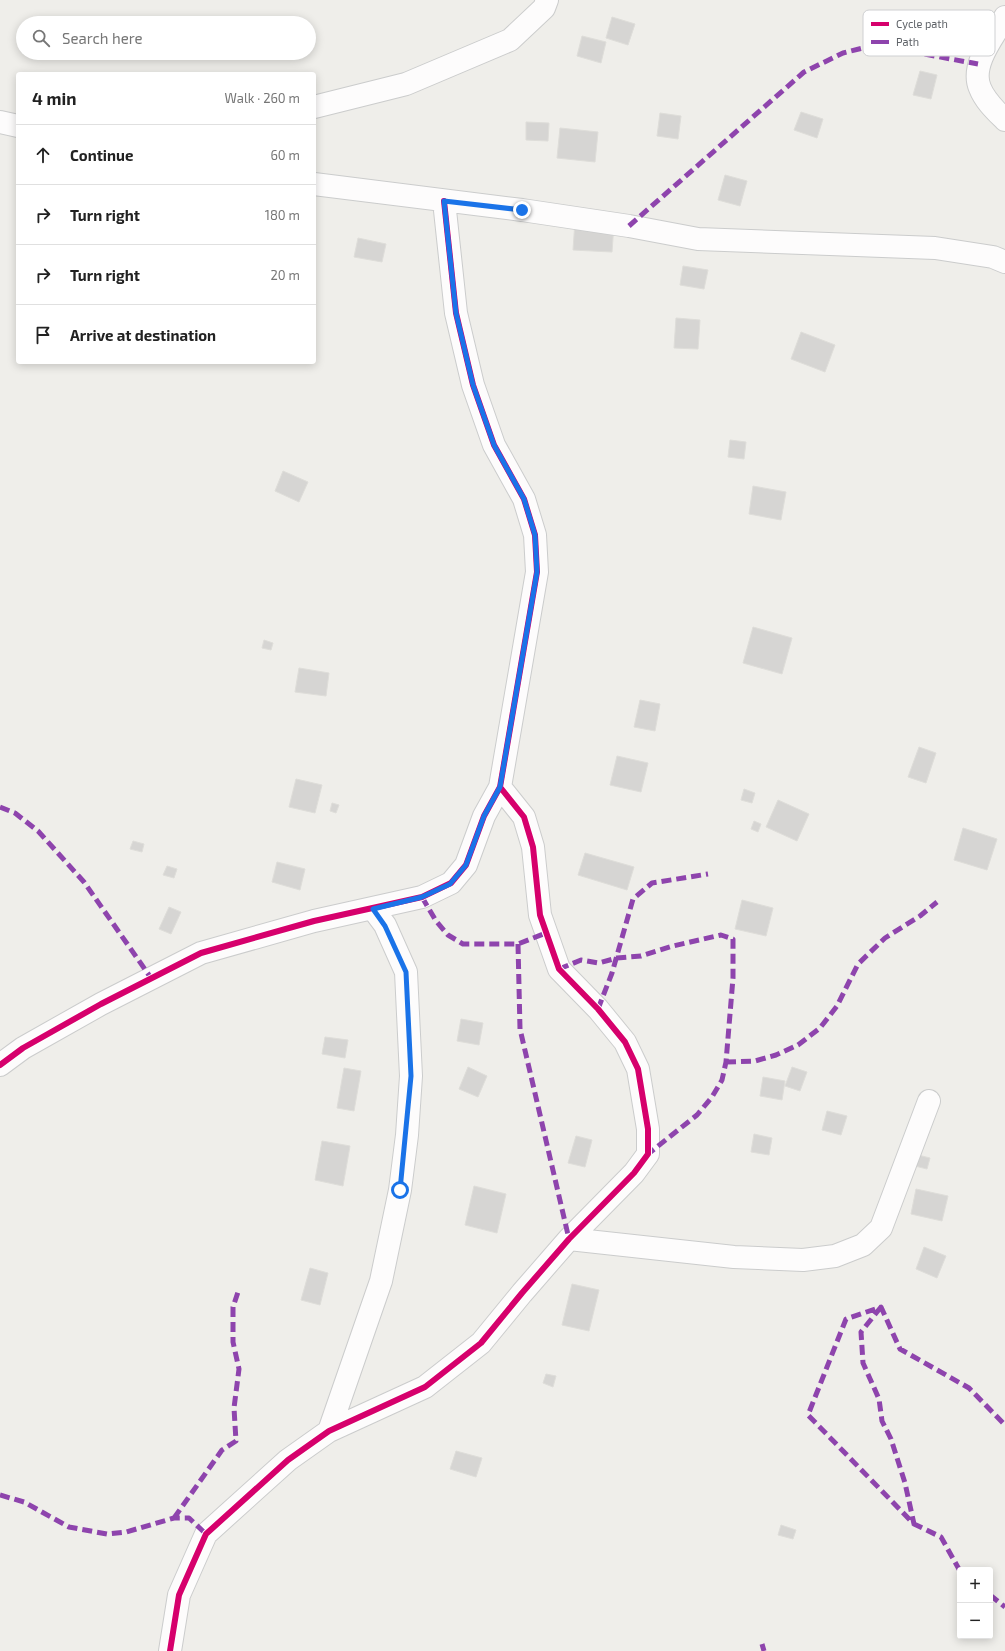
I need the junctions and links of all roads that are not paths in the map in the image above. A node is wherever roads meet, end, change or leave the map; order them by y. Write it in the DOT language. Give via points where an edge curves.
graph roads {
  1 [pos="547,0"];
  2 [pos="1005,17"];
  3 [pos="995,34"];
  4 [pos="983,56"];
  5 [pos="316,106"];
  6 [pos="1005,120"];
  7 [pos="0,122"];
  8 [pos="16,126"];
  9 [pos="316,184"];
  10 [pos="444,201"];
  11 [pos="1005,262"];
  12 [pos="500,787"];
  13 [pos="373,909"];
  14 [pos="0,1065"];
  15 [pos="928,1101"];
  16 [pos="569,1239"];
  17 [pos="330,1431"];
  18 [pos="170,1651"];
  1 -- 5 [label="street" via="544,8 504,43 406,84"];
  2 -- 3 [label="street"];
  4 -- 6 [label="street" via="978,64 979,87"];
  7 -- 8 [label="street"];
  9 -- 10 [label="street"];
  10 -- 11 [label="street" via="629,226 698,239 934,248 993,257"];
  10 -- 12 [label="street" via="456,313 473,385 494,445 524,499 535,535 537,572"];
  12 -- 13 [label="street" via="484,816 466,865 450,884 422,897"];
  12 -- 16 [label="street" via="524,817 533,847 540,915 558,969 598,1009 625,1042 638,1068 648,1129 648,1154 634,1174"];
  13 -- 14 [label="street" via="314,921 201,953 22,1048"];
  13 -- 17 [label="street" via="385,926 406,972 411,1076 407,1135 400,1190 381,1281"];
  15 -- 16 [label="street" via="881,1228 863,1245 835,1256 803,1260 734,1257"];
  16 -- 17 [label="street" via="481,1343 425,1387"];
  17 -- 18 [label="street" via="288,1460 206,1534 179,1595"];
}
